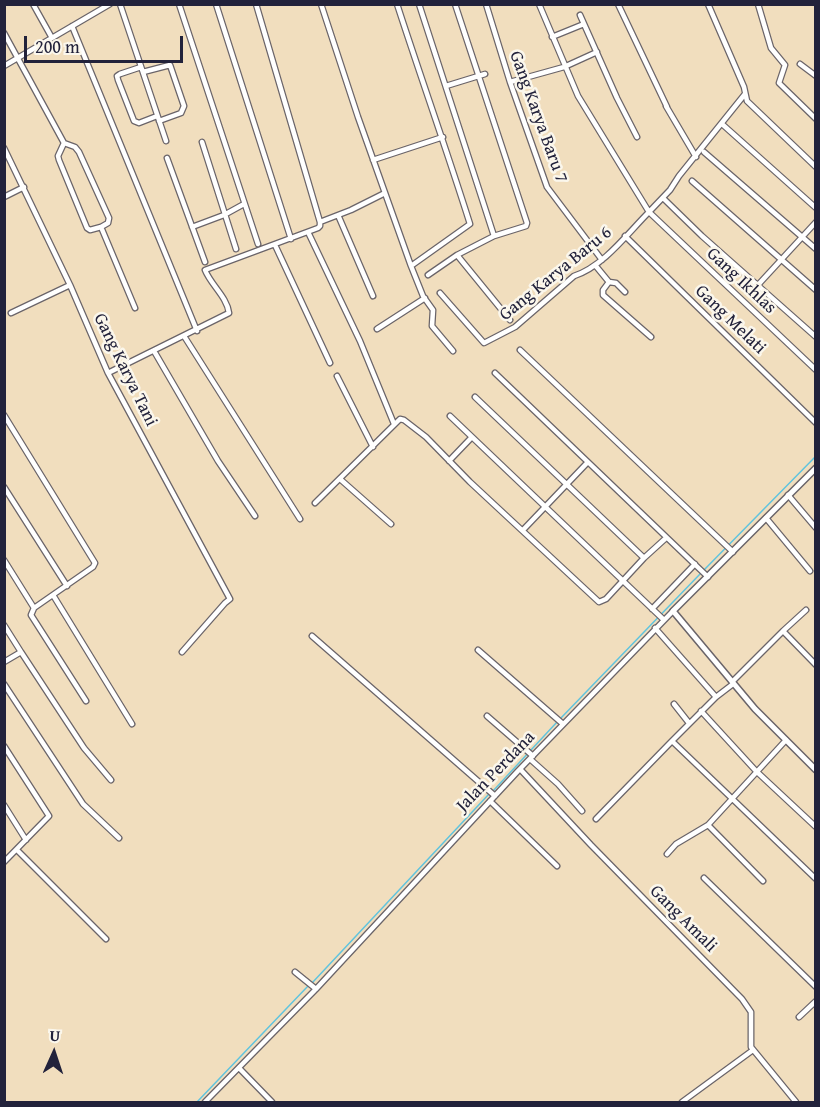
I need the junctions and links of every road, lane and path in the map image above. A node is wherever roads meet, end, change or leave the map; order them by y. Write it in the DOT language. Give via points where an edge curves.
graph roads {
  1 [pos="33,4"];
  2 [pos="110,4"];
  3 [pos="120,4"];
  4 [pos="179,4"];
  5 [pos="216,4"];
  6 [pos="256,4"];
  7 [pos="321,4"];
  8 [pos="397,4"];
  9 [pos="419,4"];
  10 [pos="455,4"];
  11 [pos="486,4"];
  12 [pos="539,4"];
  13 [pos="618,4"];
  14 [pos="708,4"];
  15 [pos="758,4"];
  16 [pos="580,15"];
  17 [pos="584,24"];
  18 [pos="72,26"];
  19 [pos="4,33"];
  20 [pos="552,37"];
  21 [pos="52,38"];
  22 [pos="597,52"];
  23 [pos="18,58"];
  24 [pos="800,64"];
  25 [pos="4,66"];
  26 [pos="564,67"];
  27 [pos="142,69"];
  28 [pos="485,74"];
  29 [pos="479,76"];
  30 [pos="816,76"];
  31 [pos="510,82"];
  32 [pos="446,86"];
  33 [pos="746,94"];
  34 [pos="158,119"];
  35 [pos="816,119"];
  36 [pos="722,124"];
  37 [pos="443,137"];
  38 [pos="637,137"];
  39 [pos="166,141"];
  40 [pos="202,142"];
  41 [pos="64,143"];
  42 [pos="4,148"];
  43 [pos="704,152"];
  44 [pos="696,157"];
  45 [pos="167,158"];
  46 [pos="373,160"];
  47 [pos="816,167"];
  48 [pos="692,182"];
  49 [pos="24,187"];
  50 [pos="385,193"];
  51 [pos="4,197"];
  52 [pos="664,199"];
  53 [pos="244,204"];
  54 [pos="816,208"];
  55 [pos="649,212"];
  56 [pos="224,215"];
  57 [pos="338,215"];
  58 [pos="320,222"];
  59 [pos="816,222"];
  60 [pos="101,227"];
  61 [pos="192,227"];
  62 [pos="308,232"];
  63 [pos="494,236"];
  64 [pos="625,236"];
  65 [pos="802,237"];
  66 [pos="291,239"];
  67 [pos="258,244"];
  68 [pos="275,245"];
  69 [pos="236,249"];
  70 [pos="816,249"];
  71 [pos="457,255"];
  72 [pos="602,260"];
  73 [pos="781,260"];
  74 [pos="205,262"];
  75 [pos="595,265"];
  76 [pos="411,266"];
  77 [pos="428,275"];
  78 [pos="609,282"];
  79 [pos="70,285"];
  80 [pos="757,286"];
  81 [pos="816,290"];
  82 [pos="440,292"];
  83 [pos="625,292"];
  84 [pos="373,296"];
  85 [pos="425,298"];
  86 [pos="135,308"];
  87 [pos="11,313"];
  88 [pos="510,320"];
  89 [pos="377,329"];
  90 [pos="197,331"];
  91 [pos="184,336"];
  92 [pos="651,337"];
  93 [pos="816,337"];
  94 [pos="520,350"];
  95 [pos="154,351"];
  96 [pos="453,351"];
  97 [pos="330,363"];
  98 [pos="816,370"];
  99 [pos="108,373"];
  100 [pos="495,373"];
  101 [pos="337,376"];
  102 [pos="475,397"];
  103 [pos="450,416"];
  104 [pos="5,419"];
  105 [pos="816,423"];
  106 [pos="394,424"];
  107 [pos="472,437"];
  108 [pos="373,447"];
  109 [pos="449,460"];
  110 [pos="587,463"];
  111 [pos="815,470"];
  112 [pos="340,479"];
  113 [pos="566,484"];
  114 [pos="4,487"];
  115 [pos="788,495"];
  116 [pos="315,503"];
  117 [pos="543,507"];
  118 [pos="255,516"];
  119 [pos="766,518"];
  120 [pos="300,519"];
  121 [pos="391,524"];
  122 [pos="816,528"];
  123 [pos="523,530"];
  124 [pos="666,538"];
  125 [pos="731,551"];
  126 [pos="644,558"];
  127 [pos="4,560"];
  128 [pos="696,565"];
  129 [pos="810,571"];
  130 [pos="706,575"];
  131 [pos="622,582"];
  132 [pos="67,586"];
  133 [pos="53,595"];
  134 [pos="34,608"];
  135 [pos="806,610"];
  136 [pos="673,611"];
  137 [pos="658,615"];
  138 [pos="4,625"];
  139 [pos="655,628"];
  140 [pos="783,631"];
  141 [pos="312,636"];
  142 [pos="478,650"];
  143 [pos="21,652"];
  144 [pos="182,652"];
  145 [pos="4,662"];
  146 [pos="816,665"];
  147 [pos="732,683"];
  148 [pos="4,684"];
  149 [pos="716,697"];
  150 [pos="86,701"];
  151 [pos="674,704"];
  152 [pos="701,711"];
  153 [pos="487,716"];
  154 [pos="562,723"];
  155 [pos="689,723"];
  156 [pos="132,724"];
  157 [pos="786,740"];
  158 [pos="672,741"];
  159 [pos="4,746"];
  160 [pos="531,757"];
  161 [pos="520,769"];
  162 [pos="816,770"];
  163 [pos="756,771"];
  164 [pos="111,780"];
  165 [pos="492,794"];
  166 [pos="732,798"];
  167 [pos="490,801"];
  168 [pos="4,805"];
  169 [pos="582,811"];
  170 [pos="596,819"];
  171 [pos="708,825"];
  172 [pos="816,827"];
  173 [pos="119,838"];
  174 [pos="26,840"];
  175 [pos="17,850"];
  176 [pos="667,854"];
  177 [pos="4,862"];
  178 [pos="557,866"];
  179 [pos="704,878"];
  180 [pos="816,879"];
  181 [pos="763,881"];
  182 [pos="106,939"];
  183 [pos="295,972"];
  184 [pos="312,986"];
  185 [pos="816,987"];
  186 [pos="816,1001"];
  187 [pos="799,1017"];
  188 [pos="753,1050"];
  189 [pos="238,1068"];
  190 [pos="205,1102"];
  191 [pos="272,1102"];
  192 [pos="682,1102"];
  193 [pos="796,1102"];
  1 -- 21 [label="street"];
  2 -- 18 [label="street"];
  3 -- 27 [label="street"];
  4 -- 53 [label="street"];
  5 -- 66 [label="street"];
  6 -- 58 [label="street"];
  7 -- 46 [label="street"];
  8 -- 37 [label="street"];
  9 -- 32 [label="street"];
  10 -- 29 [label="street"];
  11 -- 31 [label="street, Gang Karya Baru 7"];
  12 -- 20 [label="street"];
  13 -- 44 [label="street" via="666,107"];
  14 -- 33 [label="street"];
  15 -- 35 [label="street" via="771,48 785,65 780,84"];
  16 -- 17 [label="street"];
  17 -- 20 [label="street"];
  17 -- 22 [label="street"];
  18 -- 21 [label="street"];
  18 -- 90 [label="street"];
  19 -- 23 [label="street"];
  20 -- 26 [label="street"];
  21 -- 23 [label="street"];
  22 -- 26 [label="street"];
  22 -- 38 [label="street"];
  23 -- 25 [label="street"];
  23 -- 41 [label="street"];
  24 -- 30 [label="street"];
  26 -- 31 [label="street"];
  26 -- 55 [label="street" via="584,109"];
  27 -- 34 [label="street"];
  27 -- 34 [label="street" via="120,74 117,81 134,121"];
  27 -- 34 [label="street" via="170,65 184,106 181,112"];
  28 -- 29 [label="street"];
  29 -- 32 [label="street"];
  29 -- 63 [label="street" via="527,223"];
  31 -- 72 [label="street, Gang Karya Baru 7" via="547,187"];
  32 -- 63 [label="street"];
  33 -- 36 [label="street, Gang Karya Baru 6"];
  33 -- 47 [label="street" via="748,103"];
  34 -- 39 [label="street"];
  36 -- 44 [label="street, Gang Karya Baru 6"];
  36 -- 54 [label="street"];
  37 -- 46 [label="street"];
  37 -- 76 [label="street" via="470,224"];
  40 -- 56 [label="street"];
  41 -- 60 [label="street" via="77,149 109,218"];
  41 -- 60 [label="street" via="58,160 87,228"];
  42 -- 49 [label="street, Gang Karya Tani"];
  43 -- 65 [label="street"];
  44 -- 55 [label="street, Gang Karya Baru 6"];
  45 -- 61 [label="street"];
  46 -- 50 [label="street"];
  48 -- 73 [label="street"];
  49 -- 51 [label="street"];
  49 -- 79 [label="street, Gang Karya Tani"];
  50 -- 57 [label="street"];
  50 -- 76 [label="street"];
  52 -- 80 [label="street"];
  53 -- 56 [label="street"];
  53 -- 67 [label="street"];
  55 -- 64 [label="street, Gang Karya Baru 6"];
  55 -- 98 [label="street, Gang Ikhlas"];
  56 -- 61 [label="street"];
  56 -- 69 [label="street"];
  57 -- 58 [label="street"];
  57 -- 84 [label="street"];
  58 -- 62 [label="street" via="319,227"];
  59 -- 65 [label="street"];
  60 -- 86 [label="street"];
  61 -- 74 [label="street"];
  62 -- 66 [label="street"];
  62 -- 106 [label="street" via="360,340"];
  63 -- 71 [label="street"];
  64 -- 72 [label="street, Gang Karya Baru 6"];
  64 -- 105 [label="street, Gang Melati"];
  65 -- 70 [label="street"];
  65 -- 73 [label="street"];
  66 -- 68 [label="street"];
  68 -- 90 [label="street" via="205,270 230,311"];
  68 -- 97 [label="street"];
  71 -- 77 [label="street"];
  71 -- 88 [label="street"];
  72 -- 75 [label="street, Gang Karya Baru 6"];
  73 -- 80 [label="street"];
  73 -- 81 [label="street"];
  75 -- 78 [label="street"];
  75 -- 82 [label="street, Gang Karya Baru 6" via="574,276 515,327 484,343"];
  76 -- 85 [label="street"];
  78 -- 83 [label="street"];
  78 -- 92 [label="street" via="603,295"];
  79 -- 87 [label="street"];
  79 -- 99 [label="street, Gang Karya Tani"];
  80 -- 93 [label="street"];
  85 -- 89 [label="street"];
  85 -- 96 [label="street" via="433,310 432,326"];
  90 -- 91 [label="street"];
  91 -- 95 [label="street"];
  91 -- 120 [label="street"];
  94 -- 125 [label="street"];
  95 -- 99 [label="street"];
  95 -- 118 [label="street"];
  99 -- 144 [label="street, Gang Karya Tani" via="230,599"];
  100 -- 110 [label="street"];
  101 -- 108 [label="street"];
  102 -- 113 [label="street"];
  103 -- 107 [label="street"];
  104 -- 132 [label="street" via="94,559 93,567"];
  106 -- 108 [label="street"];
  106 -- 109 [label="street" via="404,420"];
  107 -- 109 [label="street"];
  107 -- 117 [label="street"];
  108 -- 112 [label="street"];
  109 -- 123 [label="street"];
  110 -- 113 [label="street"];
  110 -- 124 [label="street"];
  111 -- 115 [label="street, Jalan Perdana"];
  112 -- 116 [label="street"];
  112 -- 121 [label="street"];
  113 -- 117 [label="street"];
  113 -- 126 [label="street"];
  114 -- 132 [label="street"];
  115 -- 119 [label="street, Jalan Perdana"];
  115 -- 122 [label="street"];
  117 -- 123 [label="street"];
  117 -- 131 [label="street"];
  119 -- 125 [label="street, Jalan Perdana"];
  119 -- 129 [label="street"];
  123 -- 131 [label="street" via="599,602"];
  124 -- 126 [label="street"];
  124 -- 128 [label="street"];
  125 -- 130 [label="street, Jalan Perdana"];
  126 -- 131 [label="street"];
  127 -- 134 [label="street"];
  128 -- 130 [label="street"];
  128 -- 137 [label="street"];
  130 -- 136 [label="street, Jalan Perdana"];
  131 -- 137 [label="street"];
  132 -- 133 [label="street"];
  133 -- 134 [label="street"];
  133 -- 156 [label="street"];
  134 -- 150 [label="street" via="31,615"];
  135 -- 140 [label="street"];
  136 -- 137 [label="street, Jalan Perdana"];
  136 -- 147 [label="street"];
  137 -- 139 [label="street, Jalan Perdana"];
  138 -- 143 [label="street"];
  139 -- 149 [label="street"];
  139 -- 154 [label="street, Jalan Perdana"];
  140 -- 146 [label="street"];
  140 -- 147 [label="street"];
  141 -- 165 [label="street"];
  142 -- 154 [label="street"];
  143 -- 145 [label="street"];
  143 -- 164 [label="street" via="84,748"];
  147 -- 149 [label="street"];
  147 -- 157 [label="street"];
  148 -- 173 [label="street" via="83,804"];
  149 -- 152 [label="street"];
  151 -- 155 [label="street"];
  152 -- 155 [label="street"];
  152 -- 163 [label="street"];
  153 -- 160 [label="street"];
  154 -- 160 [label="street, Jalan Perdana"];
  155 -- 158 [label="street"];
  157 -- 162 [label="street"];
  157 -- 163 [label="street"];
  158 -- 166 [label="street"];
  158 -- 170 [label="street"];
  159 -- 174 [label="street" via="49,813"];
  160 -- 161 [label="street, Jalan Perdana"];
  160 -- 169 [label="street"];
  161 -- 165 [label="street, Jalan Perdana"];
  161 -- 188 [label="street, Gang Amali" via="742,999 751,1012"];
  163 -- 166 [label="street"];
  163 -- 172 [label="street"];
  165 -- 167 [label="street, Jalan Perdana"];
  166 -- 171 [label="street"];
  166 -- 180 [label="street"];
  167 -- 178 [label="street"];
  167 -- 184 [label="street, Jalan Perdana"];
  168 -- 174 [label="street"];
  171 -- 176 [label="street"];
  171 -- 181 [label="street"];
  174 -- 175 [label="street"];
  175 -- 177 [label="street"];
  175 -- 182 [label="street"];
  179 -- 185 [label="street"];
  183 -- 184 [label="street"];
  184 -- 189 [label="street, Jalan Perdana"];
  186 -- 187 [label="street"];
  188 -- 192 [label="street"];
  188 -- 193 [label="street"];
  189 -- 190 [label="street, Jalan Perdana"];
  189 -- 191 [label="street"];
}
